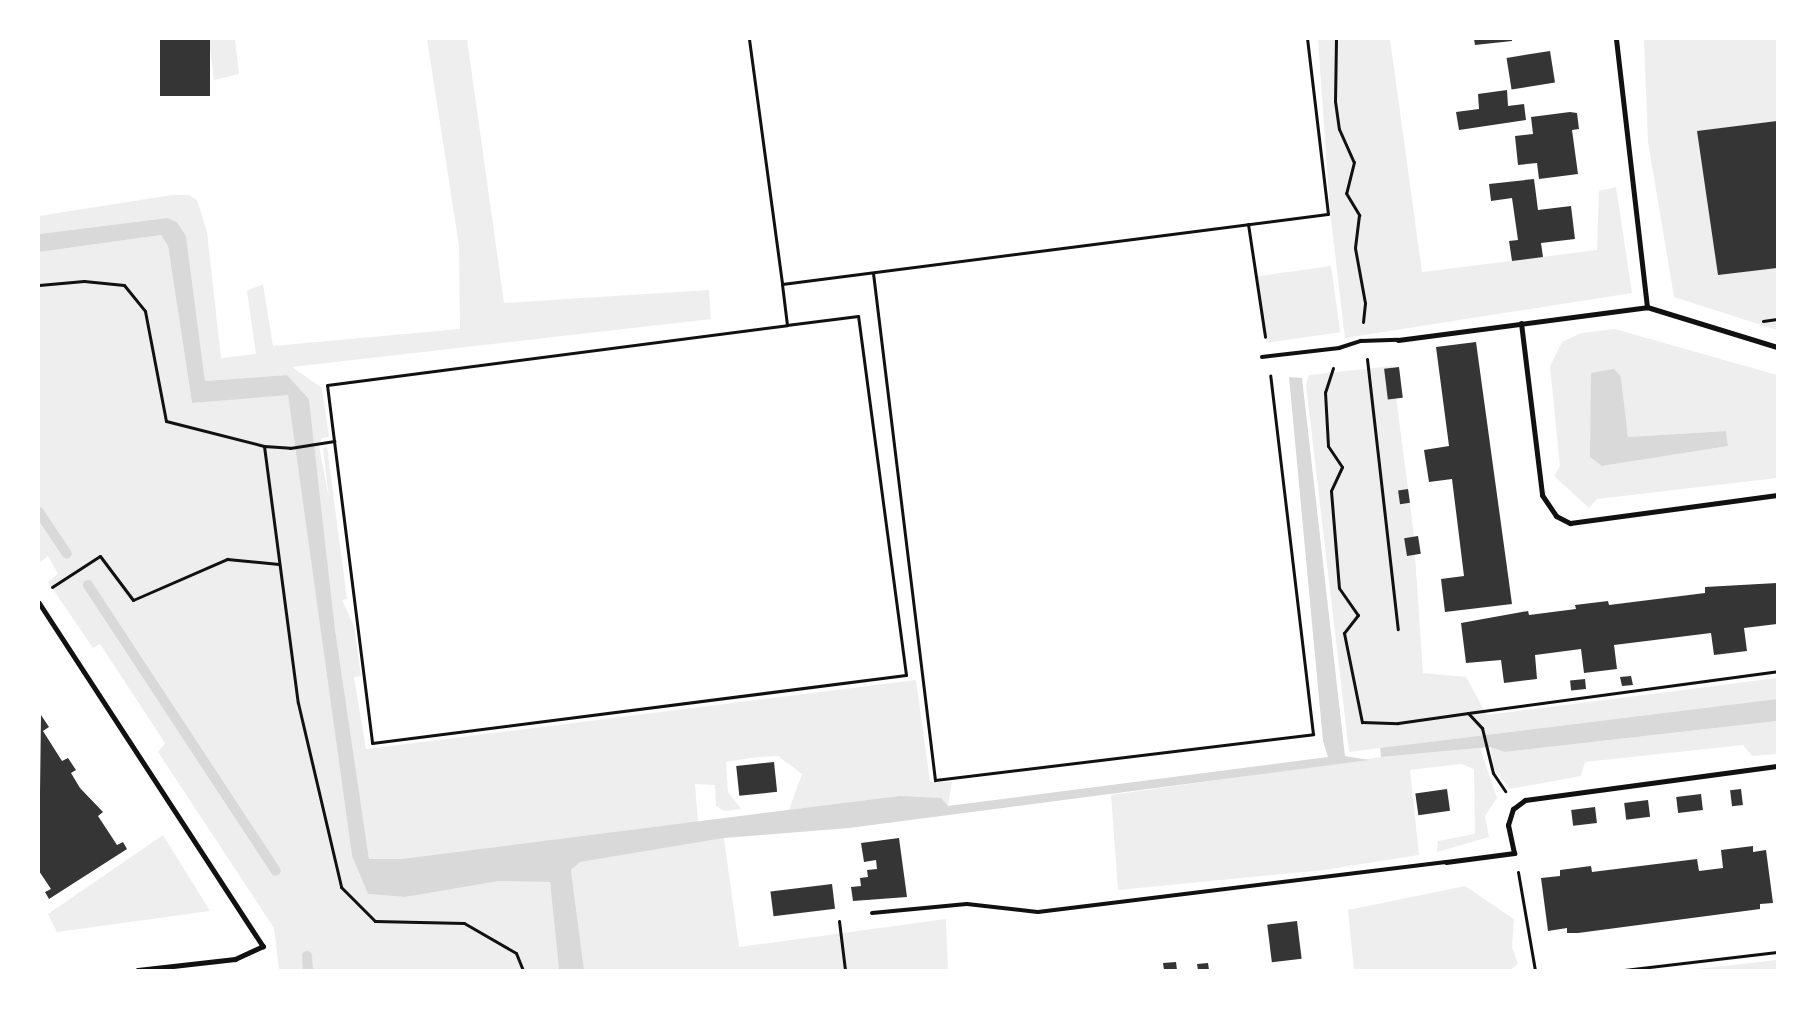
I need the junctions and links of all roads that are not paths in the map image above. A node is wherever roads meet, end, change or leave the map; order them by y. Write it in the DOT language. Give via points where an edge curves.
graph roads {
  1 [pos="1616,39"];
  2 [pos="1647,307"];
  3 [pos="1521,323"];
  4 [pos="1398,340"];
  5 [pos="1777,347"];
  6 [pos="1262,357"];
  7 [pos="1777,495"];
  8 [pos="39,603"];
  9 [pos="1777,766"];
  10 [pos="1446,862"];
  11 [pos="872,913"];
  12 [pos="138,970"];
  1 -- 2 [label="street"];
  2 -- 3 [label="street"];
  2 -- 5 [label="street"];
  3 -- 4 [label="street"];
  3 -- 7 [label="street" via="1542,495 1556,516 1570,523"];
  4 -- 6 [label="lane" via="1361,341 1339,348"];
  8 -- 12 [label="street" via="263,946 235,959"];
  9 -- 10 [label="street" via="1525,800 1517,806 1508,825 1514,853"];
  10 -- 11 [label="lane" via="1038,912 967,904"];
}
